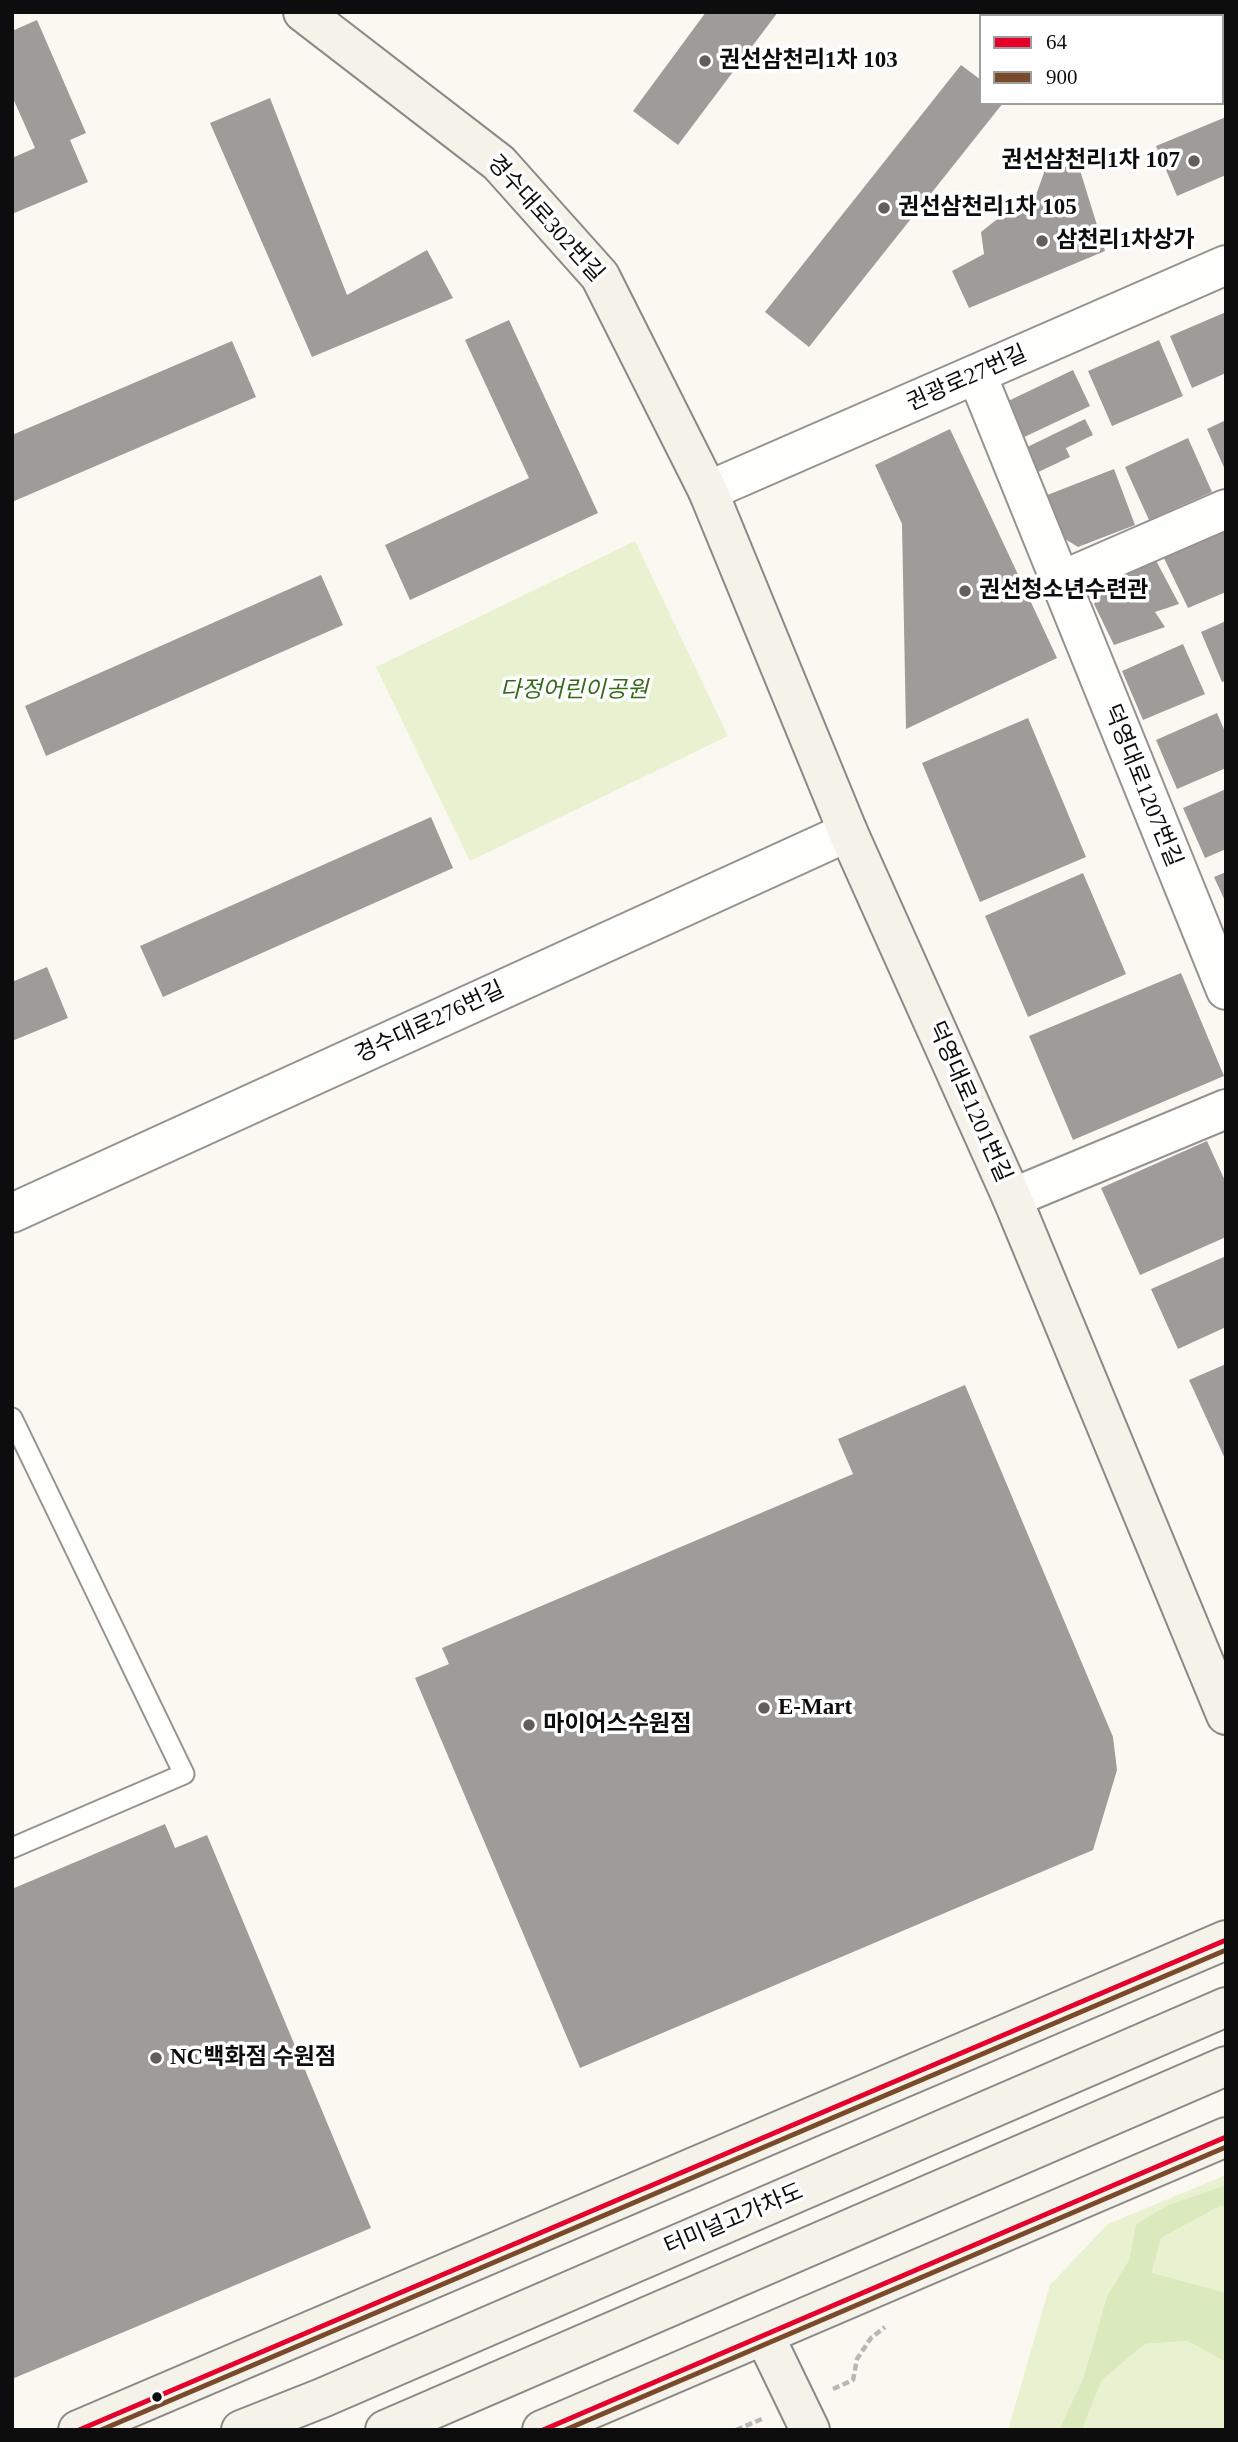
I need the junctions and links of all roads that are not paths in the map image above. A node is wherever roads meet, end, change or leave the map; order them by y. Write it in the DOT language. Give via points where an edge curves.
graph roads {
  1 [pos="303,12"];
  2 [pos="1226,265"];
  3 [pos="977,375"];
  4 [pos="708,491"];
  5 [pos="1226,509"];
  6 [pos="1058,582"];
  7 [pos="848,832"];
  8 [pos="1226,990"];
  9 [pos="1226,1109"];
  10 [pos="1012,1198"];
  11 [pos="12,1213"];
  12 [pos="12,1418"];
  13 [pos="1226,1715"];
  14 [pos="12,1848"];
  15 [pos="1226,1940"];
  16 [pos="1226,2007"];
  17 [pos="1226,2066"];
  18 [pos="1226,2137"];
  19 [pos="765,2337"];
  20 [pos="78,2430"];
  21 [pos="241,2430"];
  22 [pos="386,2430"];
  23 [pos="542,2430"];
  24 [pos="810,2430"];
  1 -- 4 [label="main road, 경수대로302번길" via="499,163 600,276"];
  2 -- 3 [label="street, 권광로27번길"];
  3 -- 4 [label="street, 권광로27번길"];
  3 -- 6 [label="street, 덕영대로1207번길"];
  4 -- 7 [label="main road, 덕영대로1201번길"];
  5 -- 6 [label="street"];
  6 -- 8 [label="street, 덕영대로1207번길"];
  7 -- 10 [label="main road, 덕영대로1201번길"];
  7 -- 11 [label="street, 경수대로276번길"];
  9 -- 10 [label="street"];
  10 -- 13 [label="main road, 덕영대로1201번길"];
  12 -- 14 [label="lane" via="184,1774"];
  15 -- 20 [label="main road"];
  16 -- 21 [label="main road, 터미널고가차도"];
  17 -- 22 [label="main road"];
  18 -- 19 [label="main road"];
  19 -- 23 [label="main road"];
  19 -- 24 [label="main road"];
}
